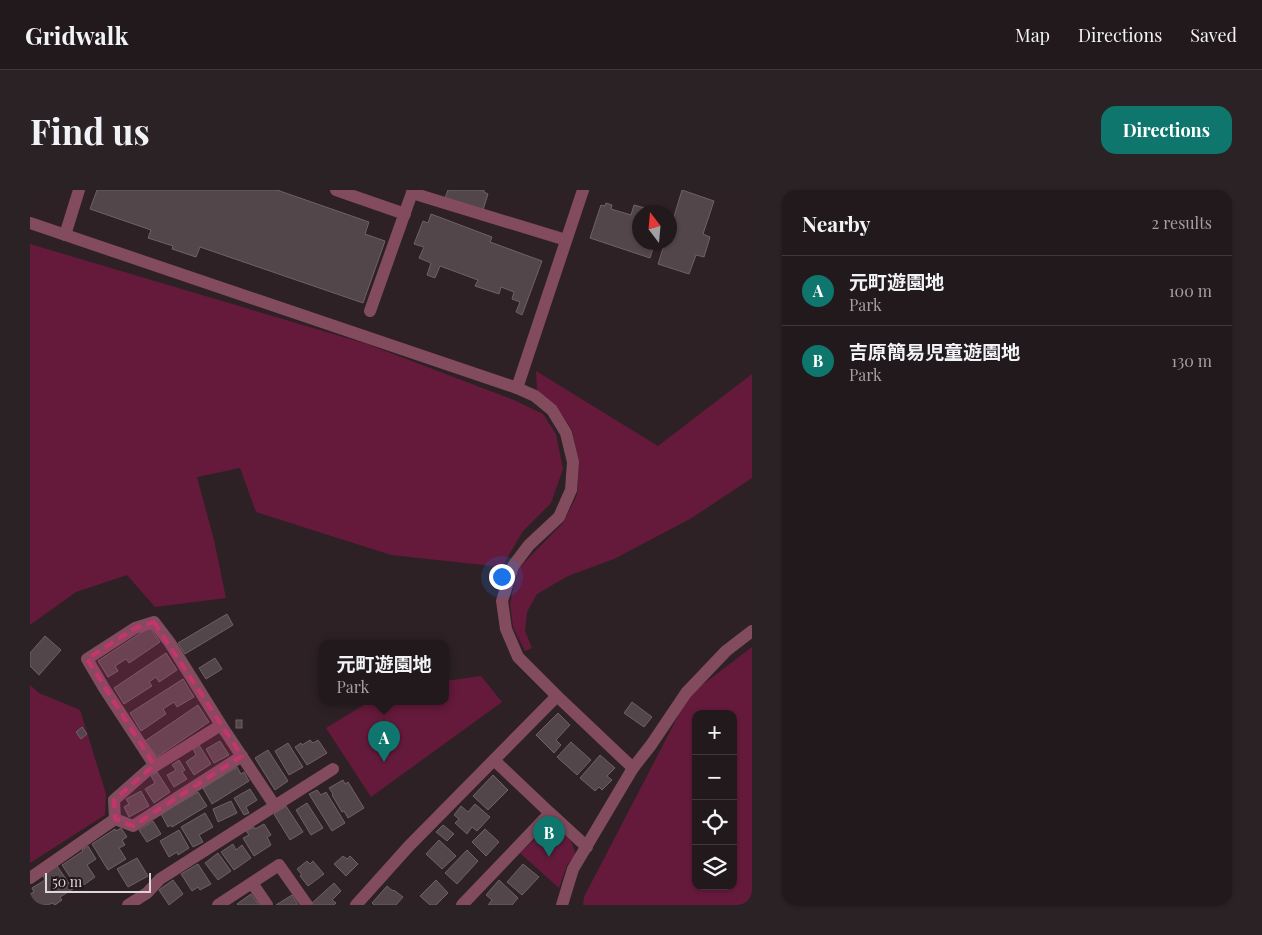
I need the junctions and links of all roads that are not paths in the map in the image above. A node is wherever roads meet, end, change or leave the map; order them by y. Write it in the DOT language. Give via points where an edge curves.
graph roads {
  1 [pos="79,190"];
  2 [pos="336,190"];
  3 [pos="583,190"];
  4 [pos="413,192"];
  5 [pos="405,214"];
  6 [pos="30,222"];
  7 [pos="64,235"];
  8 [pos="566,240"];
  9 [pos="370,311"];
  10 [pos="517,388"];
  11 [pos="752,631"];
  12 [pos="557,696"];
  13 [pos="221,725"];
  14 [pos="242,756"];
  15 [pos="494,760"];
  16 [pos="156,766"];
  17 [pos="633,768"];
  18 [pos="333,769"];
  19 [pos="275,806"];
  20 [pos="550,813"];
  21 [pos="115,819"];
  22 [pos="587,847"];
  23 [pos="30,878"];
  24 [pos="252,883"];
  25 [pos="128,905"];
  26 [pos="218,905"];
  27 [pos="267,905"];
  28 [pos="307,905"];
  29 [pos="356,905"];
  30 [pos="462,905"];
  31 [pos="562,905"];
  1 -- 7 [label="street"];
  2 -- 5 [label="street"];
  3 -- 8 [label="street"];
  4 -- 5 [label="street"];
  4 -- 8 [label="street"];
  5 -- 9 [label="street"];
  6 -- 7 [label="street"];
  7 -- 10 [label="street"];
  8 -- 10 [label="street"];
  10 -- 12 [label="street" via="552,410 566,433 573,462 570,490 559,517 529,545 513,566 502,601 506,629 518,657"];
  11 -- 17 [label="street" via="686,693"];
  12 -- 15 [label="street"];
  12 -- 17 [label="street"];
  13 -- 14 [label="street"];
  13 -- 16 [label="street"];
  13 -- 16 [label="street" via="154,622 134,628 87,659"];
  14 -- 19 [label="street"];
  14 -- 21 [label="street" via="133,826"];
  15 -- 20 [label="street"];
  15 -- 29 [label="street"];
  16 -- 21 [label="street" via="114,800"];
  17 -- 22 [label="street"];
  18 -- 19 [label="street"];
  19 -- 25 [label="street" via="160,878 147,893"];
  20 -- 22 [label="street"];
  20 -- 30 [label="street"];
  21 -- 23 [label="street"];
  22 -- 31 [label="street" via="573,869"];
  24 -- 26 [label="street"];
  24 -- 27 [label="street"];
  24 -- 28 [label="street" via="279,865"];
}
